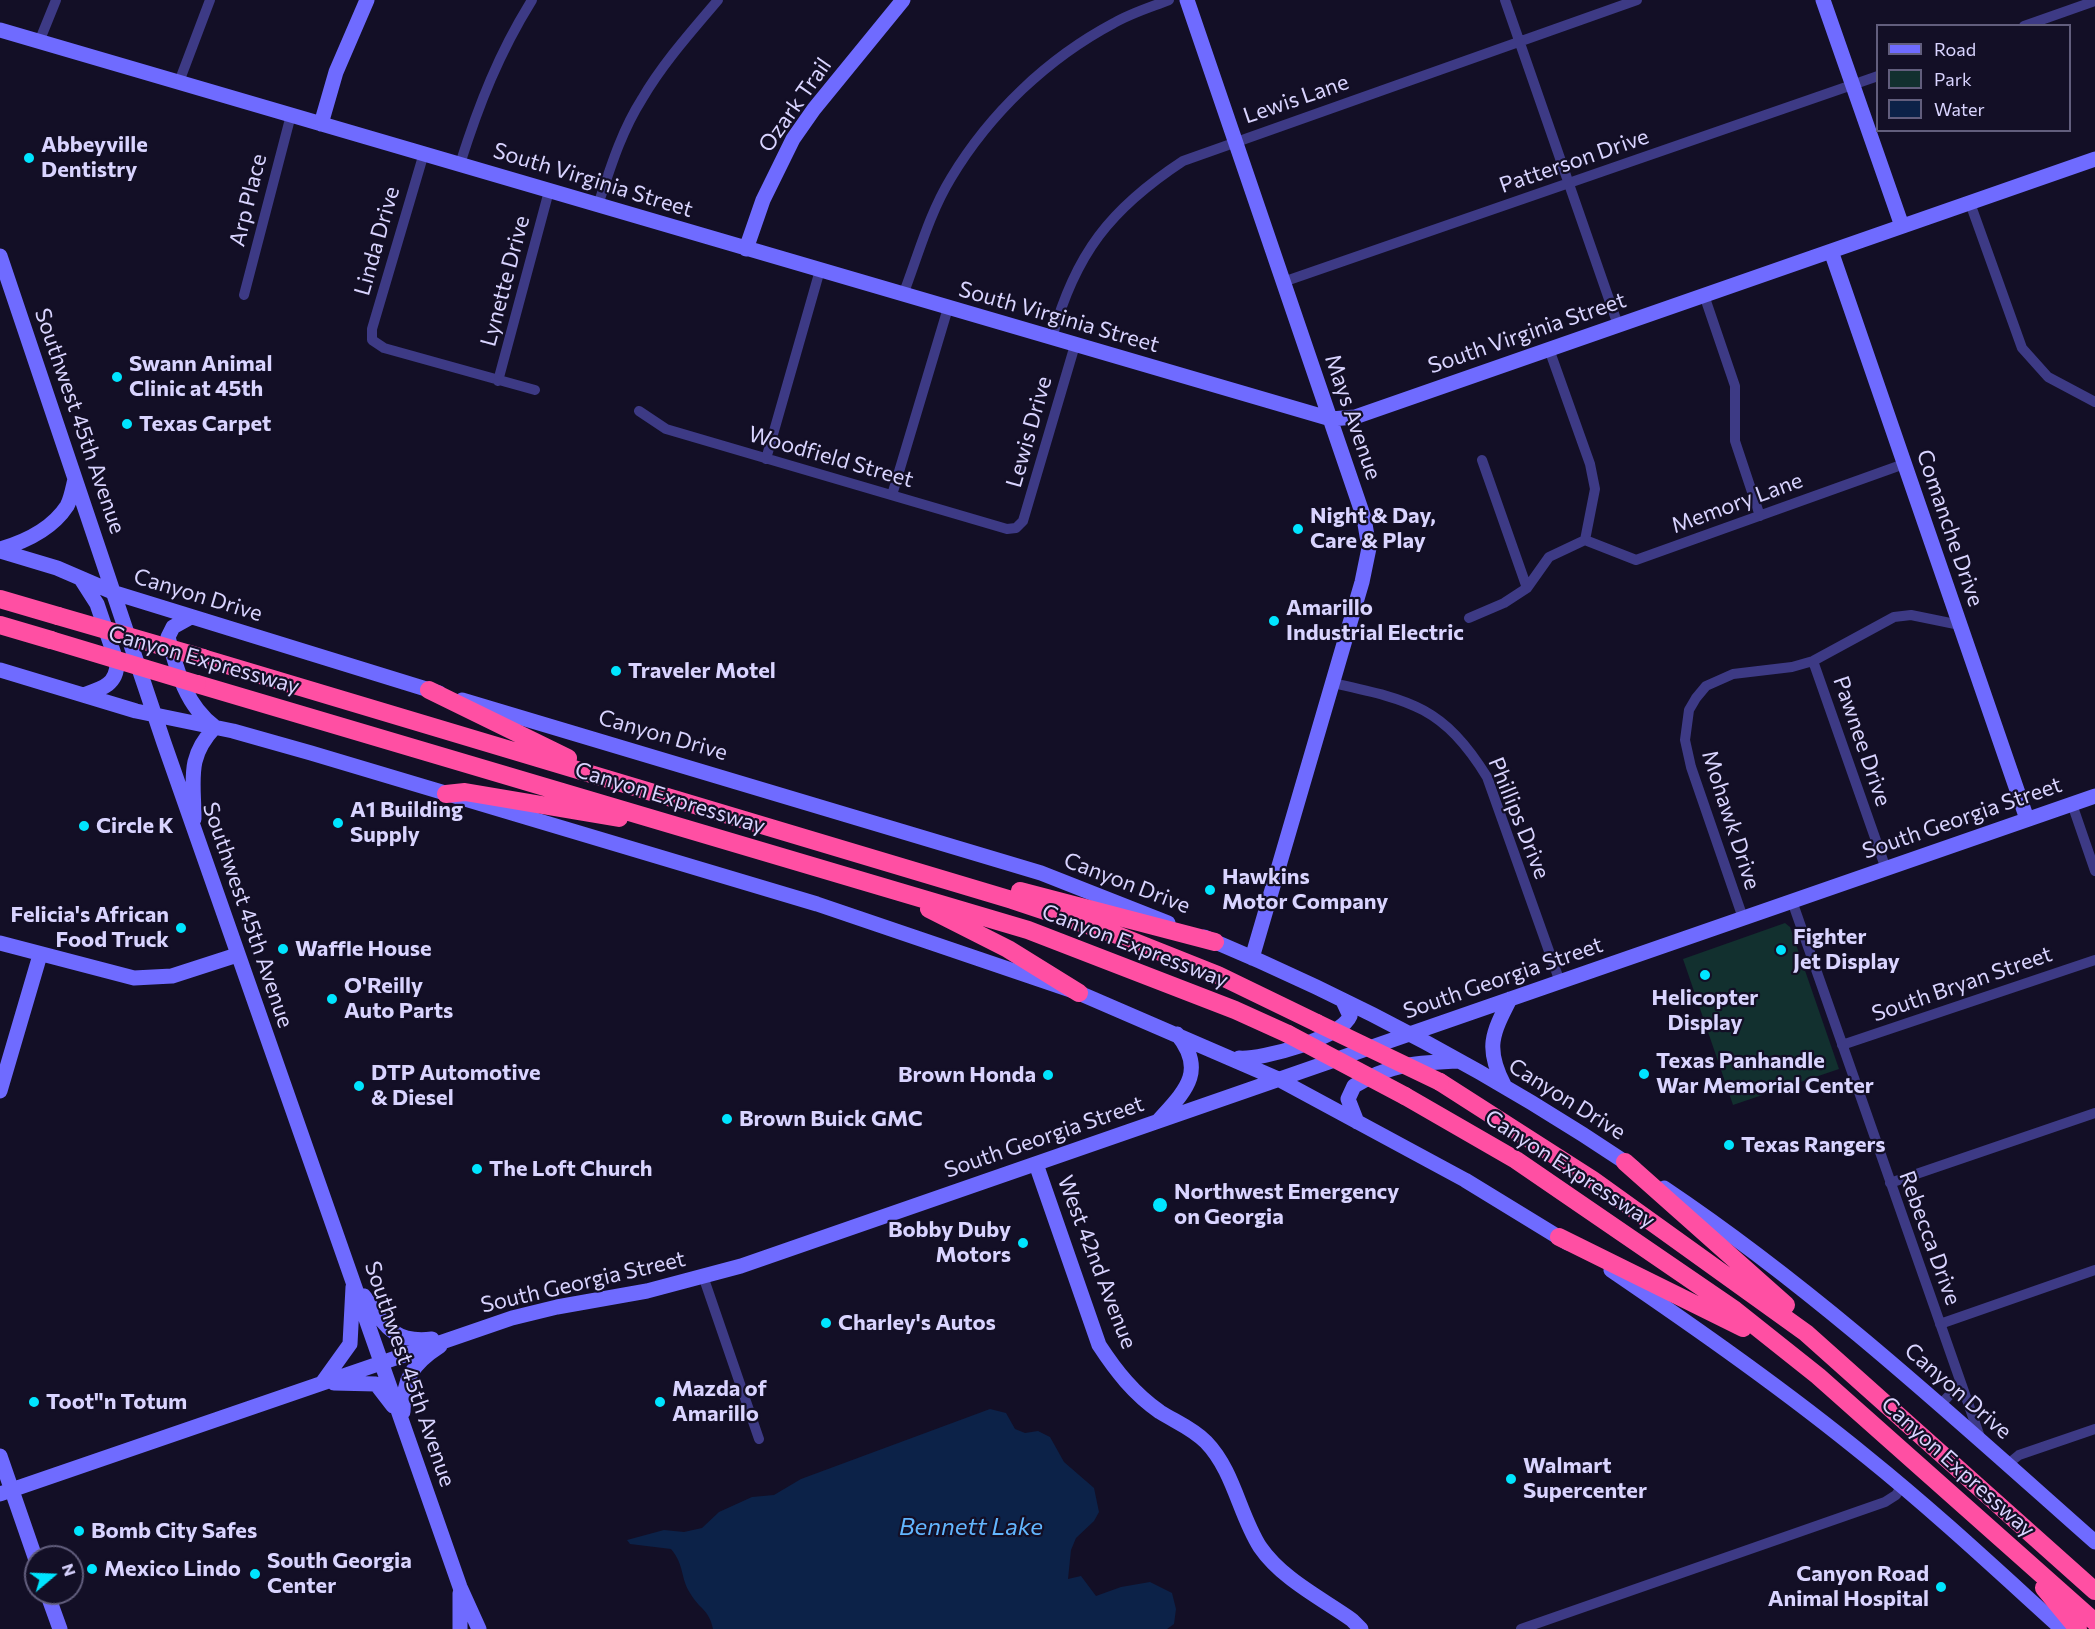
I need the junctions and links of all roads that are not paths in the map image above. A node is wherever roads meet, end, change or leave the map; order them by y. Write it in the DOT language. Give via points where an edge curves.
graph roads {
  1 [pos="56,0"];
  2 [pos="210,0"];
  3 [pos="367,0"];
  4 [pos="532,0"];
  5 [pos="718,0"];
  6 [pos="903,0"];
  7 [pos="1169,0"];
  8 [pos="1187,0"];
  9 [pos="1505,0"];
  10 [pos="1637,0"];
  11 [pos="1823,0"];
  12 [pos="2095,1"];
  13 [pos="2030,24"];
  14 [pos="0,30"];
  15 [pos="1519,41"];
  16 [pos="39,42"];
  17 [pos="1876,77"];
  18 [pos="179,82"];
  19 [pos="1852,85"];
  20 [pos="291,115"];
  21 [pos="321,124"];
  22 [pos="1234,141"];
  23 [pos="424,153"];
  24 [pos="2095,159"];
  25 [pos="460,164"];
  26 [pos="1569,184"];
  27 [pos="549,190"];
  28 [pos="1970,203"];
  29 [pos="598,206"];
  30 [pos="1902,226"];
  31 [pos="746,249"];
  32 [pos="1831,251"];
  33 [pos="0,256"];
  34 [pos="820,270"];
  35 [pos="1283,282"];
  36 [pos="244,295"];
  37 [pos="903,295"];
  38 [pos="1704,295"];
  39 [pos="948,308"];
  40 [pos="1618,325"];
  41 [pos="1052,338"];
  42 [pos="1075,345"];
  43 [pos="1549,349"];
  44 [pos="498,381"];
  45 [pos="535,390"];
  46 [pos="2095,402"];
  47 [pos="639,411"];
  48 [pos="1331,419"];
  49 [pos="766,459"];
  50 [pos="1482,460"];
  51 [pos="1904,464"];
  52 [pos="75,479"];
  53 [pos="892,495"];
  54 [pos="1760,516"];
  55 [pos="1016,528"];
  56 [pos="1585,540"];
  57 [pos="0,550"];
  58 [pos="79,577"];
  59 [pos="1527,588"];
  60 [pos="115,593"];
  61 [pos="0,598"];
  62 [pos="192,617"];
  63 [pos="1469,618"];
  64 [pos="0,625"];
  65 [pos="1959,625"];
  66 [pos="1813,661"];
  67 [pos="0,670"];
  68 [pos="1332,683"];
  69 [pos="429,690"];
  70 [pos="83,694"];
  71 [pos="154,714"];
  72 [pos="215,727"];
  73 [pos="446,794"];
  74 [pos="2095,796"];
  75 [pos="676,800"];
  76 [pos="2072,804"];
  77 [pos="2027,819"];
  78 [pos="195,831"];
  79 [pos="697,831"];
  80 [pos="1886,869"];
  81 [pos="2095,870"];
  82 [pos="923,873"];
  83 [pos="893,890"];
  84 [pos="1792,901"];
  85 [pos="1743,918"];
  86 [pos="1215,942"];
  87 [pos="0,944"];
  88 [pos="40,955"];
  89 [pos="237,955"];
  90 [pos="1252,958"];
  91 [pos="2095,960"];
  92 [pos="1560,982"];
  93 [pos="1079,993"];
  94 [pos="1510,999"];
  95 [pos="1343,1001"];
  96 [pos="1177,1034"];
  97 [pos="1409,1034"];
  98 [pos="1842,1045"];
  99 [pos="1230,1057"];
  100 [pos="1461,1061"];
  101 [pos="1278,1079"];
  102 [pos="1504,1085"];
  103 [pos="0,1091"];
  104 [pos="2095,1113"];
  105 [pos="1158,1121"];
  106 [pos="1357,1122"];
  107 [pos="1624,1162"];
  108 [pos="1036,1164"];
  109 [pos="1890,1184"];
  110 [pos="1559,1237"];
  111 [pos="2095,1270"];
  112 [pos="703,1276"];
  113 [pos="353,1281"];
  114 [pos="1940,1324"];
  115 [pos="1806,1333"];
  116 [pos="455,1336"];
  117 [pos="1796,1358"];
  118 [pos="382,1362"];
  119 [pos="322,1383"];
  120 [pos="1961,1383"];
  121 [pos="1940,1405"];
  122 [pos="403,1422"];
  123 [pos="2095,1429"];
  124 [pos="759,1439"];
  125 [pos="1981,1440"];
  126 [pos="0,1456"];
  127 [pos="2008,1464"];
  128 [pos="1902,1486"];
  129 [pos="6,1492"];
  130 [pos="2095,1542"];
  131 [pos="2007,1543"];
  132 [pos="29,1545"];
  133 [pos="460,1587"];
  134 [pos="2093,1588"];
  135 [pos="51,1605"];
  136 [pos="2095,1622"];
  137 [pos="60,1629"];
  138 [pos="460,1629"];
  139 [pos="479,1629"];
  140 [pos="1361,1629"];
  141 [pos="1521,1629"];
  142 [pos="2062,1629"];
  143 [pos="2078,1629"];
  1 -- 16 [label="street"];
  2 -- 18 [label="street"];
  3 -- 21 [label="main road" via="336,72"];
  4 -- 25 [label="street" via="510,35 483,94"];
  5 -- 29 [label="street" via="666,62 641,100 617,147"];
  6 -- 31 [label="main road, Ozark Trail" via="793,140 763,200"];
  7 -- 37 [label="street" via="1116,22 1069,49 988,125 951,178 928,225"];
  8 -- 22 [label="main road, Mays Avenue"];
  9 -- 15 [label="street"];
  10 -- 15 [label="street, Lewis Lane"];
  11 -- 19 [label="main road"];
  12 -- 13 [label="street"];
  14 -- 16 [label="main road, South Virginia Street"];
  15 -- 22 [label="street, Lewis Lane"];
  15 -- 26 [label="street"];
  16 -- 18 [label="main road, South Virginia Street"];
  17 -- 19 [label="street, Patterson Drive"];
  18 -- 20 [label="main road, South Virginia Street"];
  19 -- 26 [label="street, Patterson Drive"];
  19 -- 30 [label="main road"];
  20 -- 21 [label="main road, South Virginia Street"];
  20 -- 36 [label="street, Arp Place"];
  21 -- 23 [label="main road, South Virginia Street"];
  22 -- 35 [label="main road, Mays Avenue"];
  22 -- 41 [label="street, Lewis Lane" via="1183,161 1112,218 1075,272 1062,300"];
  23 -- 25 [label="main road, South Virginia Street"];
  23 -- 44 [label="street, Linda Drive" via="372,340 384,348"];
  24 -- 28 [label="main road, South Virginia Street"];
  25 -- 27 [label="main road, South Virginia Street"];
  26 -- 35 [label="street, Patterson Drive"];
  26 -- 40 [label="street"];
  27 -- 29 [label="main road, South Virginia Street"];
  27 -- 44 [label="street, Lynette Drive"];
  28 -- 30 [label="main road, South Virginia Street"];
  28 -- 46 [label="street" via="2022,348 2048,377"];
  29 -- 31 [label="main road, South Virginia Street"];
  30 -- 32 [label="main road, South Virginia Street"];
  31 -- 34 [label="main road, South Virginia Street"];
  32 -- 38 [label="main road, South Virginia Street"];
  32 -- 51 [label="main road, Comanche Drive"];
  33 -- 52 [label="main road, Southwest 45th Avenue"];
  34 -- 37 [label="main road, South Virginia Street"];
  34 -- 49 [label="street"];
  35 -- 48 [label="main road, Mays Avenue"];
  37 -- 39 [label="main road, South Virginia Street"];
  38 -- 40 [label="main road, South Virginia Street"];
  38 -- 54 [label="street" via="1735,386 1735,441"];
  39 -- 41 [label="main road, South Virginia Street"];
  39 -- 53 [label="street"];
  40 -- 43 [label="main road, South Virginia Street"];
  41 -- 42 [label="main road, South Virginia Street"];
  42 -- 48 [label="main road, South Virginia Street"];
  42 -- 55 [label="street, Lewis Drive" via="1023,521"];
  43 -- 48 [label="main road, South Virginia Street" via="1358,416"];
  43 -- 56 [label="street" via="1590,464 1595,489"];
  44 -- 45 [label="street"];
  47 -- 49 [label="street, Woodfield Street" via="666,429"];
  48 -- 68 [label="main road, Mays Avenue" via="1364,518 1369,548"];
  49 -- 53 [label="street, Woodfield Street"];
  50 -- 59 [label="street"];
  51 -- 54 [label="street, Memory Lane"];
  51 -- 65 [label="main road, Comanche Drive"];
  52 -- 57 [label="main road" via="67,506 50,524 23,543"];
  52 -- 60 [label="main road, Southwest 45th Avenue"];
  53 -- 55 [label="street, Woodfield Street" via="1007,529"];
  54 -- 56 [label="street, Memory Lane" via="1636,560"];
  56 -- 59 [label="street" via="1550,557"];
  57 -- 58 [label="main road, Canyon Drive"];
  58 -- 60 [label="main road, Canyon Drive"];
  58 -- 70 [label="main road" via="97,604 117,663 111,682"];
  59 -- 63 [label="street"];
  60 -- 62 [label="main road, Canyon Drive"];
  60 -- 71 [label="main road, Southwest 45th Avenue"];
  61 -- 75 [label="highway, Canyon Expressway, bridge"];
  62 -- 69 [label="main road, Canyon Drive"];
  62 -- 72 [label="main road" via="173,627 168,637 191,702 200,716"];
  64 -- 79 [label="highway, Canyon Expressway, bridge"];
  65 -- 66 [label="street, Mohawk Drive" via="1911,615 1894,617"];
  65 -- 77 [label="main road, Comanche Drive"];
  66 -- 80 [label="street, Pawnee Drive"];
  66 -- 85 [label="street, Mohawk Drive" via="1718,678 1706,686 1689,710 1684,740 1691,767"];
  67 -- 70 [label="main road"];
  68 -- 90 [label="main road, Mays Avenue"];
  68 -- 92 [label="street, Phillips Drive" via="1412,705 1433,715 1470,749 1486,777"];
  69 -- 75 [label="highway" via="567,758"];
  69 -- 86 [label="main road, Canyon Drive" via="1041,873"];
  70 -- 71 [label="main road"];
  71 -- 72 [label="main road"];
  71 -- 78 [label="main road, Southwest 45th Avenue"];
  72 -- 73 [label="main road"];
  72 -- 78 [label="main road" via="194,760"];
  73 -- 79 [label="highway" via="465,792"];
  73 -- 93 [label="main road" via="817,903"];
  74 -- 76 [label="main road, South Georgia Street"];
  75 -- 82 [label="highway, Canyon Expressway"];
  76 -- 77 [label="main road, South Georgia Street"];
  76 -- 81 [label="street"];
  77 -- 80 [label="main road, South Georgia Street"];
  78 -- 89 [label="main road, Southwest 45th Avenue"];
  79 -- 83 [label="highway, Canyon Expressway"];
  80 -- 84 [label="main road, South Georgia Street"];
  82 -- 86 [label="highway" via="951,874"];
  82 -- 115 [label="highway, Canyon Expressway, bridge" via="1120,936 1218,975 1440,1082 1593,1180"];
  83 -- 93 [label="highway" via="1008,949"];
  83 -- 117 [label="highway, Canyon Expressway, bridge" via="1028,930 1288,1034 1406,1096 1526,1166 1680,1271"];
  84 -- 85 [label="main road, South Georgia Street"];
  84 -- 98 [label="street, Rebecca Drive"];
  85 -- 92 [label="main road, South Georgia Street"];
  86 -- 90 [label="main road, Canyon Drive"];
  87 -- 88 [label="main road"];
  88 -- 89 [label="main road" via="134,978 172,976"];
  88 -- 103 [label="main road"];
  89 -- 113 [label="main road, Southwest 45th Avenue"];
  90 -- 95 [label="main road, Canyon Drive"];
  91 -- 98 [label="street, South Bryan Street"];
  92 -- 94 [label="main road, South Georgia Street"];
  93 -- 96 [label="main road"];
  94 -- 97 [label="main road, South Georgia Street"];
  94 -- 102 [label="main road" via="1491,1048 1494,1067"];
  95 -- 97 [label="main road, Canyon Drive"];
  95 -- 99 [label="main road" via="1349,1019 1314,1040 1269,1056"];
  96 -- 99 [label="main road"];
  96 -- 105 [label="main road" via="1191,1059 1191,1074 1186,1088"];
  97 -- 100 [label="main road, Canyon Drive"];
  97 -- 101 [label="main road, South Georgia Street"];
  98 -- 109 [label="street, Rebecca Drive"];
  99 -- 101 [label="main road"];
  100 -- 102 [label="main road, Canyon Drive"];
  100 -- 106 [label="main road" via="1412,1062 1364,1080 1354,1086 1348,1100"];
  101 -- 105 [label="main road, South Georgia Street"];
  101 -- 106 [label="main road"];
  102 -- 107 [label="main road, Canyon Drive"];
  104 -- 109 [label="street"];
  105 -- 108 [label="main road, South Georgia Street"];
  106 -- 110 [label="main road" via="1465,1180"];
  107 -- 115 [label="highway" via="1782,1300"];
  107 -- 121 [label="main road, Canyon Drive" via="1772,1264"];
  108 -- 112 [label="main road, South Georgia Street"];
  108 -- 140 [label="main road, West 42nd Avenue" via="1099,1345 1116,1371 1160,1412 1207,1443 1222,1462 1247,1522 1271,1562"];
  109 -- 114 [label="street, Rebecca Drive"];
  110 -- 117 [label="highway" via="1724,1317"];
  110 -- 128 [label="main road" via="1748,1365"];
  111 -- 114 [label="street"];
  112 -- 116 [label="main road, South Georgia Street" via="647,1291 557,1307"];
  112 -- 124 [label="street"];
  113 -- 116 [label="main road" via="396,1335 417,1340"];
  113 -- 118 [label="main road, Southwest 45th Avenue"];
  113 -- 119 [label="main road" via="350,1344"];
  114 -- 120 [label="street, Rebecca Drive"];
  115 -- 134 [label="highway, Canyon Expressway"];
  116 -- 118 [label="main road, South Georgia Street"];
  116 -- 122 [label="main road" via="431,1352 407,1378"];
  117 -- 131 [label="highway, Canyon Expressway"];
  118 -- 119 [label="main road, South Georgia Street"];
  118 -- 122 [label="main road, Southwest 45th Avenue"];
  119 -- 122 [label="main road" via="376,1384"];
  119 -- 129 [label="main road, South Georgia Street"];
  120 -- 121 [label="street"];
  120 -- 125 [label="street, Rebecca Drive"];
  121 -- 125 [label="main road, Canyon Drive"];
  122 -- 133 [label="main road, Southwest 45th Avenue"];
  123 -- 127 [label="street" via="2019,1455"];
  125 -- 127 [label="main road, Canyon Drive"];
  126 -- 129 [label="main road"];
  127 -- 130 [label="main road, Canyon Drive"];
  128 -- 141 [label="street" via="1886,1502"];
  128 -- 142 [label="main road"];
  129 -- 132 [label="main road"];
  131 -- 136 [label="highway, Canyon Expressway"];
  131 -- 143 [label="highway"];
  133 -- 138 [label="main road"];
  133 -- 139 [label="main road"];
  135 -- 137 [label="main road"];
}
